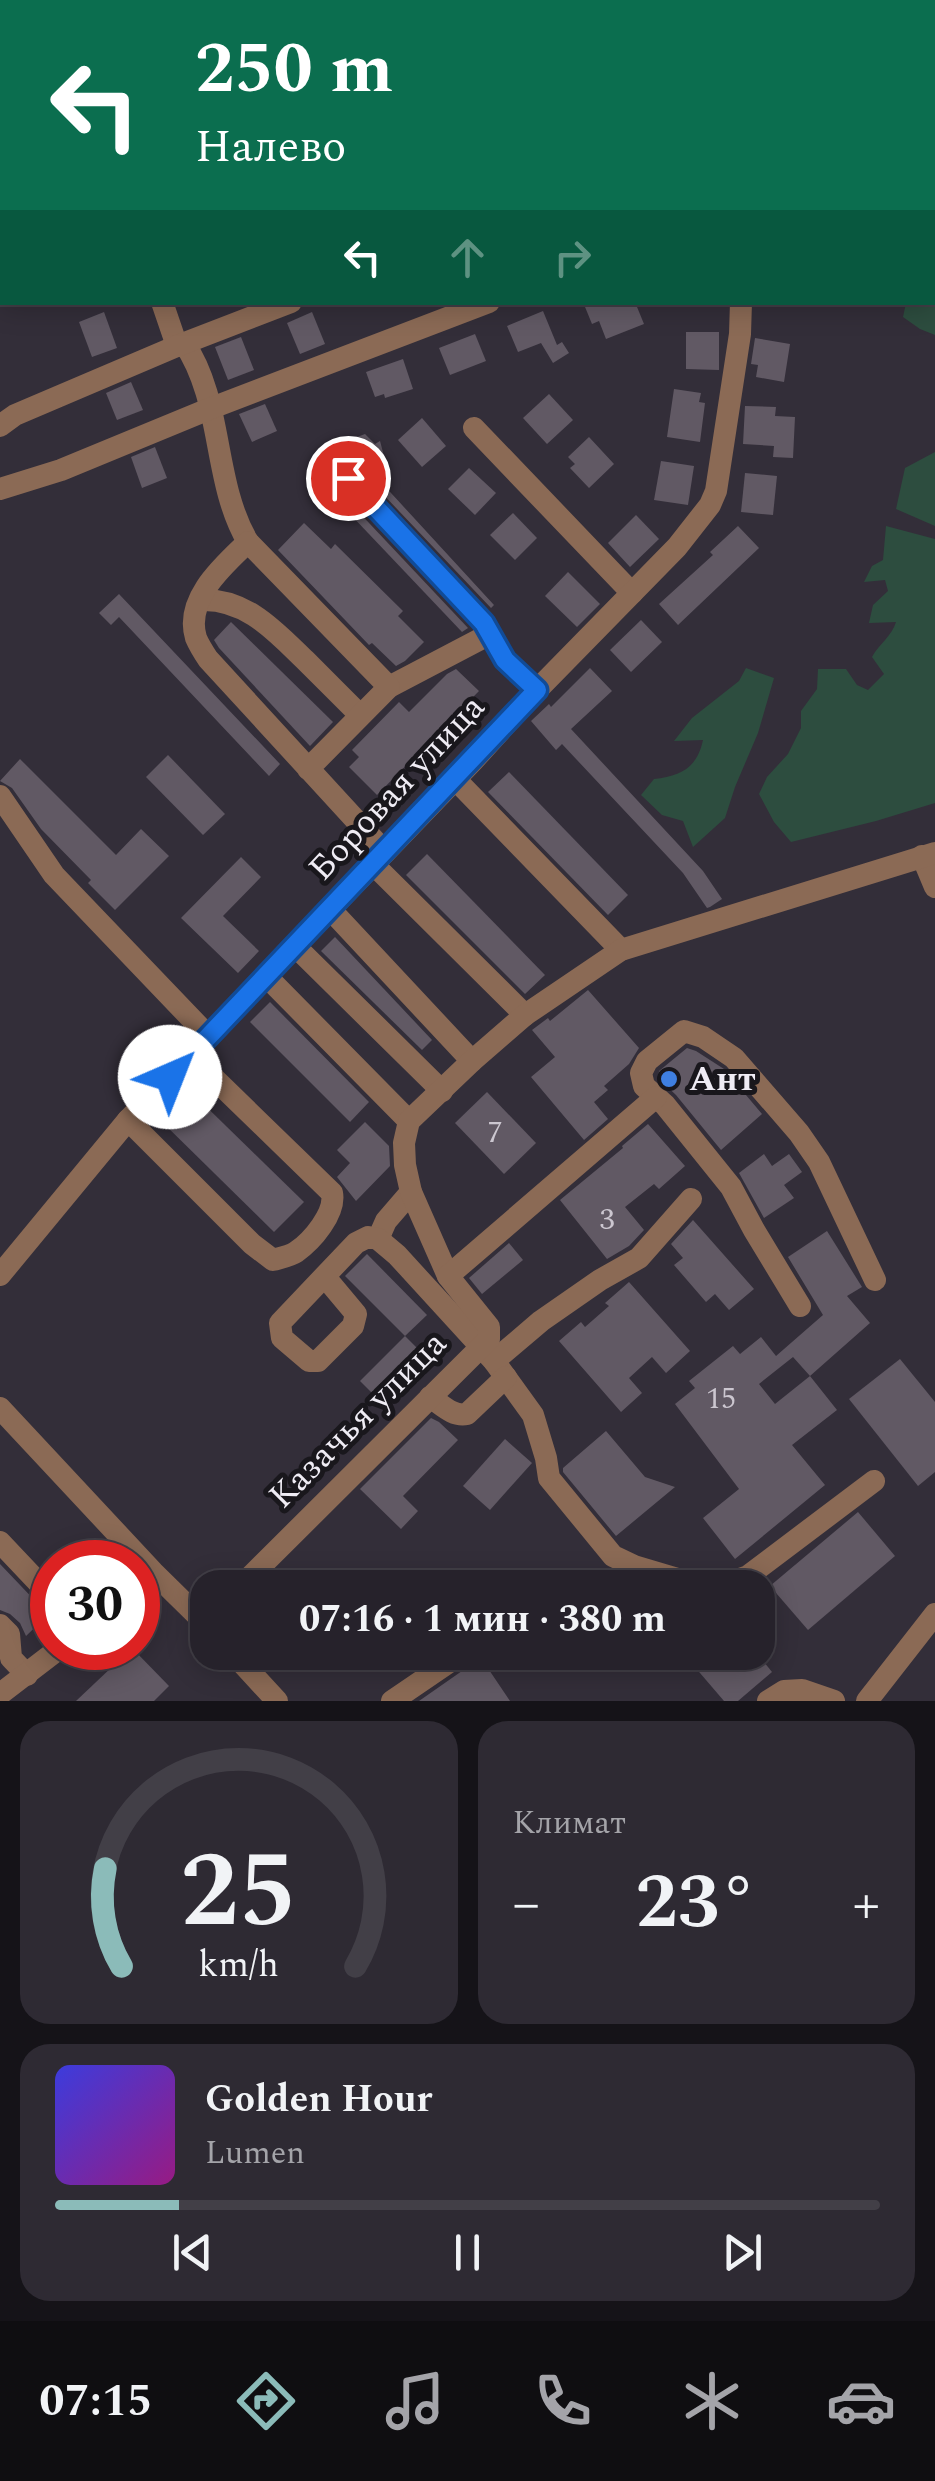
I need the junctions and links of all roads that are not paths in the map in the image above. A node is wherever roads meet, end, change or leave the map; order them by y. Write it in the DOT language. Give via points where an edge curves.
graph roads {
  1 [pos="163,305"];
  2 [pos="282,305"];
  3 [pos="482,305"];
  4 [pos="741,305"];
  5 [pos="181,345"];
  6 [pos="209,409"];
  7 [pos="0,426"];
  8 [pos="474,428"];
  9 [pos="342,460"];
  10 [pos="0,489"];
  11 [pos="248,542"];
  12 [pos="632,593"];
  13 [pos="200,600"];
  14 [pos="490,634"];
  15 [pos="389,686"];
  16 [pos="537,690"];
  17 [pos="360,715"];
  18 [pos="308,769"];
  19 [pos="455,779"];
  20 [pos="0,796"];
  21 [pos="928,855"];
  22 [pos="380,858"];
  23 [pos="935,886"];
  24 [pos="330,909"];
  25 [pos="295,946"];
  26 [pos="621,950"];
  27 [pos="266,977"];
  28 [pos="525,1015"];
  29 [pos="209,1037"];
  30 [pos="191,1056"];
  31 [pos="472,1061"];
  32 [pos="442,1090"];
  33 [pos="656,1097"];
  34 [pos="128,1120"];
  35 [pos="410,1121"];
  36 [pos="411,1192"];
  37 [pos="690,1199"];
  38 [pos="378,1239"];
  39 [pos="0,1274"];
  40 [pos="448,1276"];
  41 [pos="326,1277"];
  42 [pos="875,1280"];
  43 [pos="800,1306"];
  44 [pos="493,1362"];
  45 [pos="430,1396"];
  46 [pos="0,1408"];
  47 [pos="874,1481"];
  48 [pos="113,1540"];
  49 [pos="0,1542"];
  50 [pos="257,1570"];
  51 [pos="648,1570"];
  52 [pos="756,1570"];
  53 [pos="30,1574"];
  54 [pos="160,1589"];
  55 [pos="190,1611"];
  56 [pos="935,1614"];
  57 [pos="0,1625"];
  58 [pos="13,1663"];
  59 [pos="249,1670"];
  60 [pos="438,1670"];
  61 [pos="0,1694"];
  62 [pos="277,1701"];
  63 [pos="392,1701"];
  64 [pos="768,1701"];
  65 [pos="834,1701"];
  66 [pos="867,1701"];
  1 -- 5 [label="street"];
  2 -- 5 [label="street"];
  3 -- 6 [label="street"];
  4 -- 12 [label="street, Боровая улица" via="716,492 677,547"];
  5 -- 6 [label="street" via="201,372"];
  5 -- 7 [label="street"];
  6 -- 10 [label="street"];
  6 -- 11 [label="street" via="229,502"];
  8 -- 12 [label="street"];
  9 -- 14 [label="street" via="348,478"];
  11 -- 13 [label="street"];
  11 -- 15 [label="street"];
  12 -- 16 [label="street, Боровая улица"];
  13 -- 17 [label="street" via="230,603 266,622"];
  13 -- 18 [label="street" via="194,625 208,659"];
  14 -- 15 [label="street"];
  14 -- 16 [label="street" via="505,660"];
  15 -- 17 [label="street"];
  16 -- 19 [label="street, Боровая улица"];
  17 -- 18 [label="street"];
  18 -- 22 [label="street"];
  19 -- 22 [label="street, Боровая улица"];
  19 -- 26 [label="street"];
  20 -- 29 [label="street" via="54,875"];
  21 -- 23 [label="street"];
  21 -- 26 [label="street"];
  22 -- 24 [label="street, Боровая улица"];
  22 -- 28 [label="street"];
  24 -- 25 [label="street, Боровая улица"];
  24 -- 31 [label="street"];
  25 -- 27 [label="street, Боровая улица"];
  25 -- 32 [label="street"];
  26 -- 28 [label="street"];
  27 -- 29 [label="street, Боровая улица"];
  27 -- 35 [label="street"];
  28 -- 31 [label="street"];
  29 -- 30 [label="street, Боровая улица"];
  30 -- 34 [label="street, Боровая улица"];
  30 -- 34 [label="street" via="332,1192 327,1220 295,1252 273,1260"];
  31 -- 32 [label="street"];
  32 -- 35 [label="street"];
  33 -- 40 [label="street, Казачья улица"];
  33 -- 42 [label="street" via="641,1073 684,1031 734,1058 799,1132"];
  33 -- 43 [label="street" via="731,1187"];
  34 -- 39 [label="street, Боровая улица"];
  35 -- 36 [label="street" via="404,1143"];
  36 -- 38 [label="street"];
  36 -- 40 [label="street"];
  37 -- 44 [label="street" via="639,1258 540,1321"];
  38 -- 41 [label="street" via="356,1243"];
  38 -- 44 [label="street"];
  40 -- 44 [label="street, Казачья улица" via="489,1328"];
  44 -- 45 [label="street, Казачья улица"];
  44 -- 45 [label="street" via="467,1414"];
  44 -- 51 [label="street" via="533,1415 548,1478 613,1556"];
  45 -- 50 [label="street, Казачья улица"];
  46 -- 48 [label="street"];
  47 -- 52 [label="street"];
  49 -- 53 [label="street"];
  54 -- 55 [label="street"];
  56 -- 66 [label="street"];
  57 -- 58 [label="street" via="9,1634"];
  58 -- 61 [label="street"];
  59 -- 62 [label="street"];
  60 -- 63 [label="street"];
  64 -- 65 [label="street" via="802,1690"];
}
